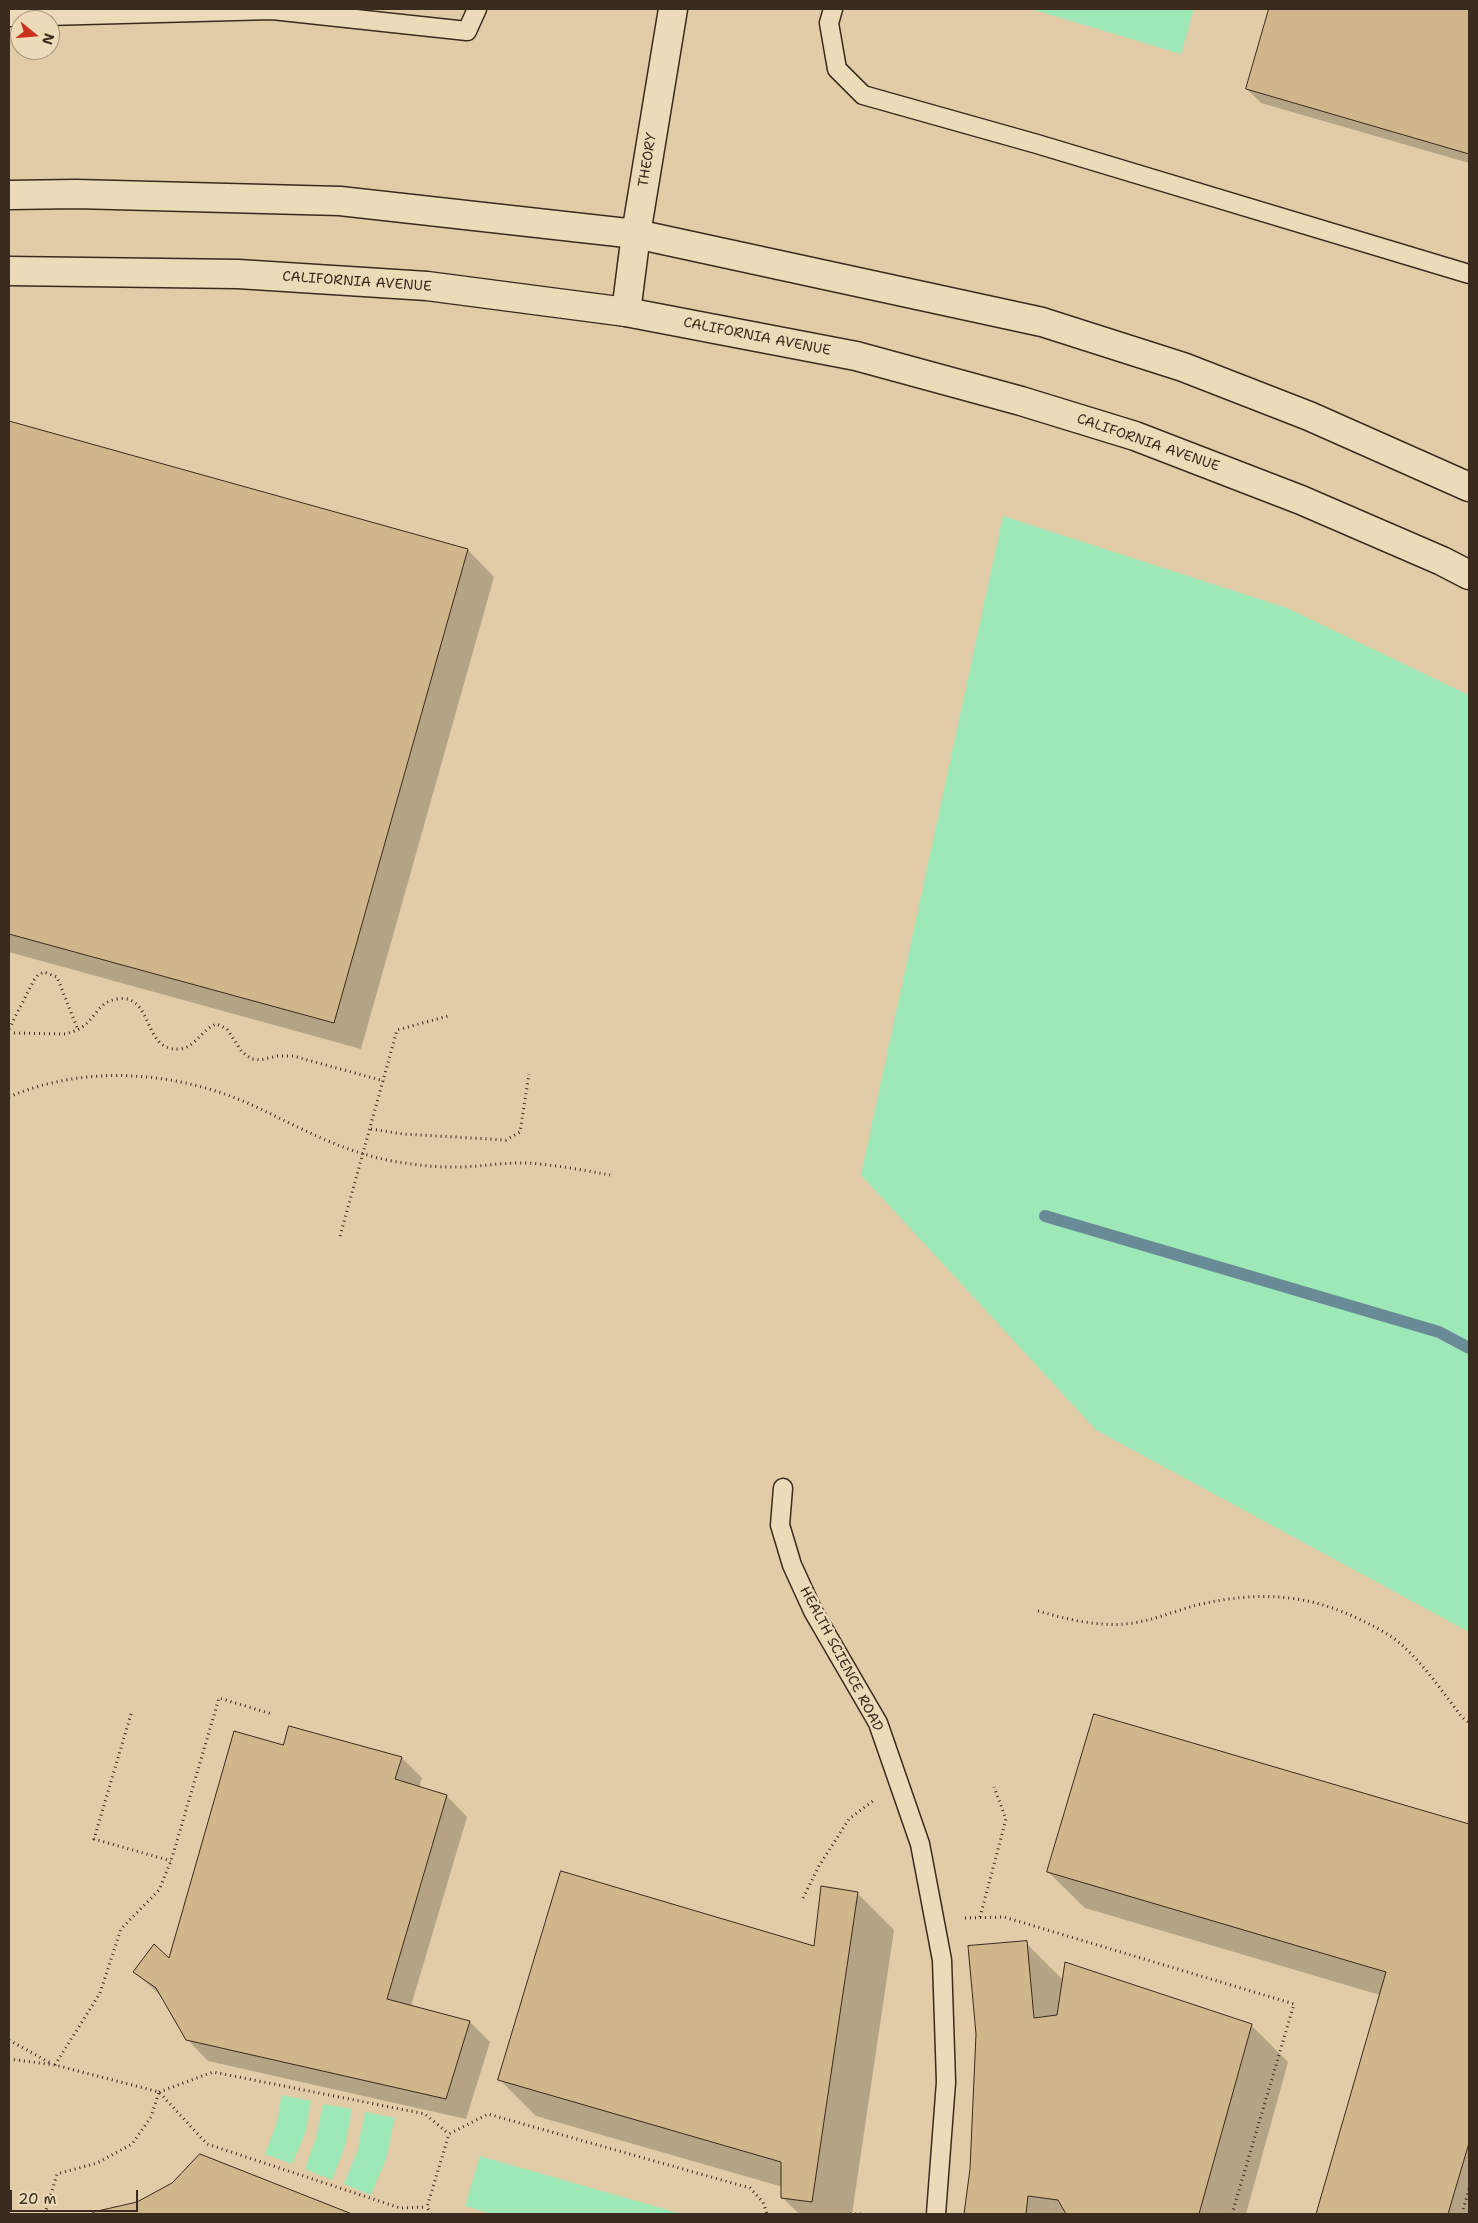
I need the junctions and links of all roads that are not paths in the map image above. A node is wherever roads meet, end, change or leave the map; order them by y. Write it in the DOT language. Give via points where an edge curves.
graph roads {
  1 [pos="477,9"];
  2 [pos="673,9"];
  3 [pos="833,9"];
  4 [pos="9,17"];
  5 [pos="9,195"];
  6 [pos="636,234"];
  7 [pos="9,271"];
  8 [pos="1469,274"];
  9 [pos="626,312"];
  10 [pos="1469,487"];
  11 [pos="1469,575"];
  12 [pos="783,1488"];
  13 [pos="936,2214"];
  1 -- 4 [label="lane" via="468,31 272,10"];
  2 -- 6 [label="street, THEORY"];
  3 -- 8 [label="lane" via="829,23 837,69 863,94"];
  5 -- 6 [label="street" via="340,200"];
  6 -- 9 [label="street, THEORY"];
  6 -- 10 [label="street" via="1042,322 1183,366 1309,416"];
  7 -- 9 [label="street, CALIFORNIA AVENUE" via="238,274 427,286"];
  9 -- 11 [label="street, CALIFORNIA AVENUE" via="856,356 1126,433 1300,500"];
  12 -- 13 [label="lane, HEALTH SCIENCE ROAD" via="780,1525 792,1565 813,1610 878,1723 920,1844 942,1960 946,2082"];
}
